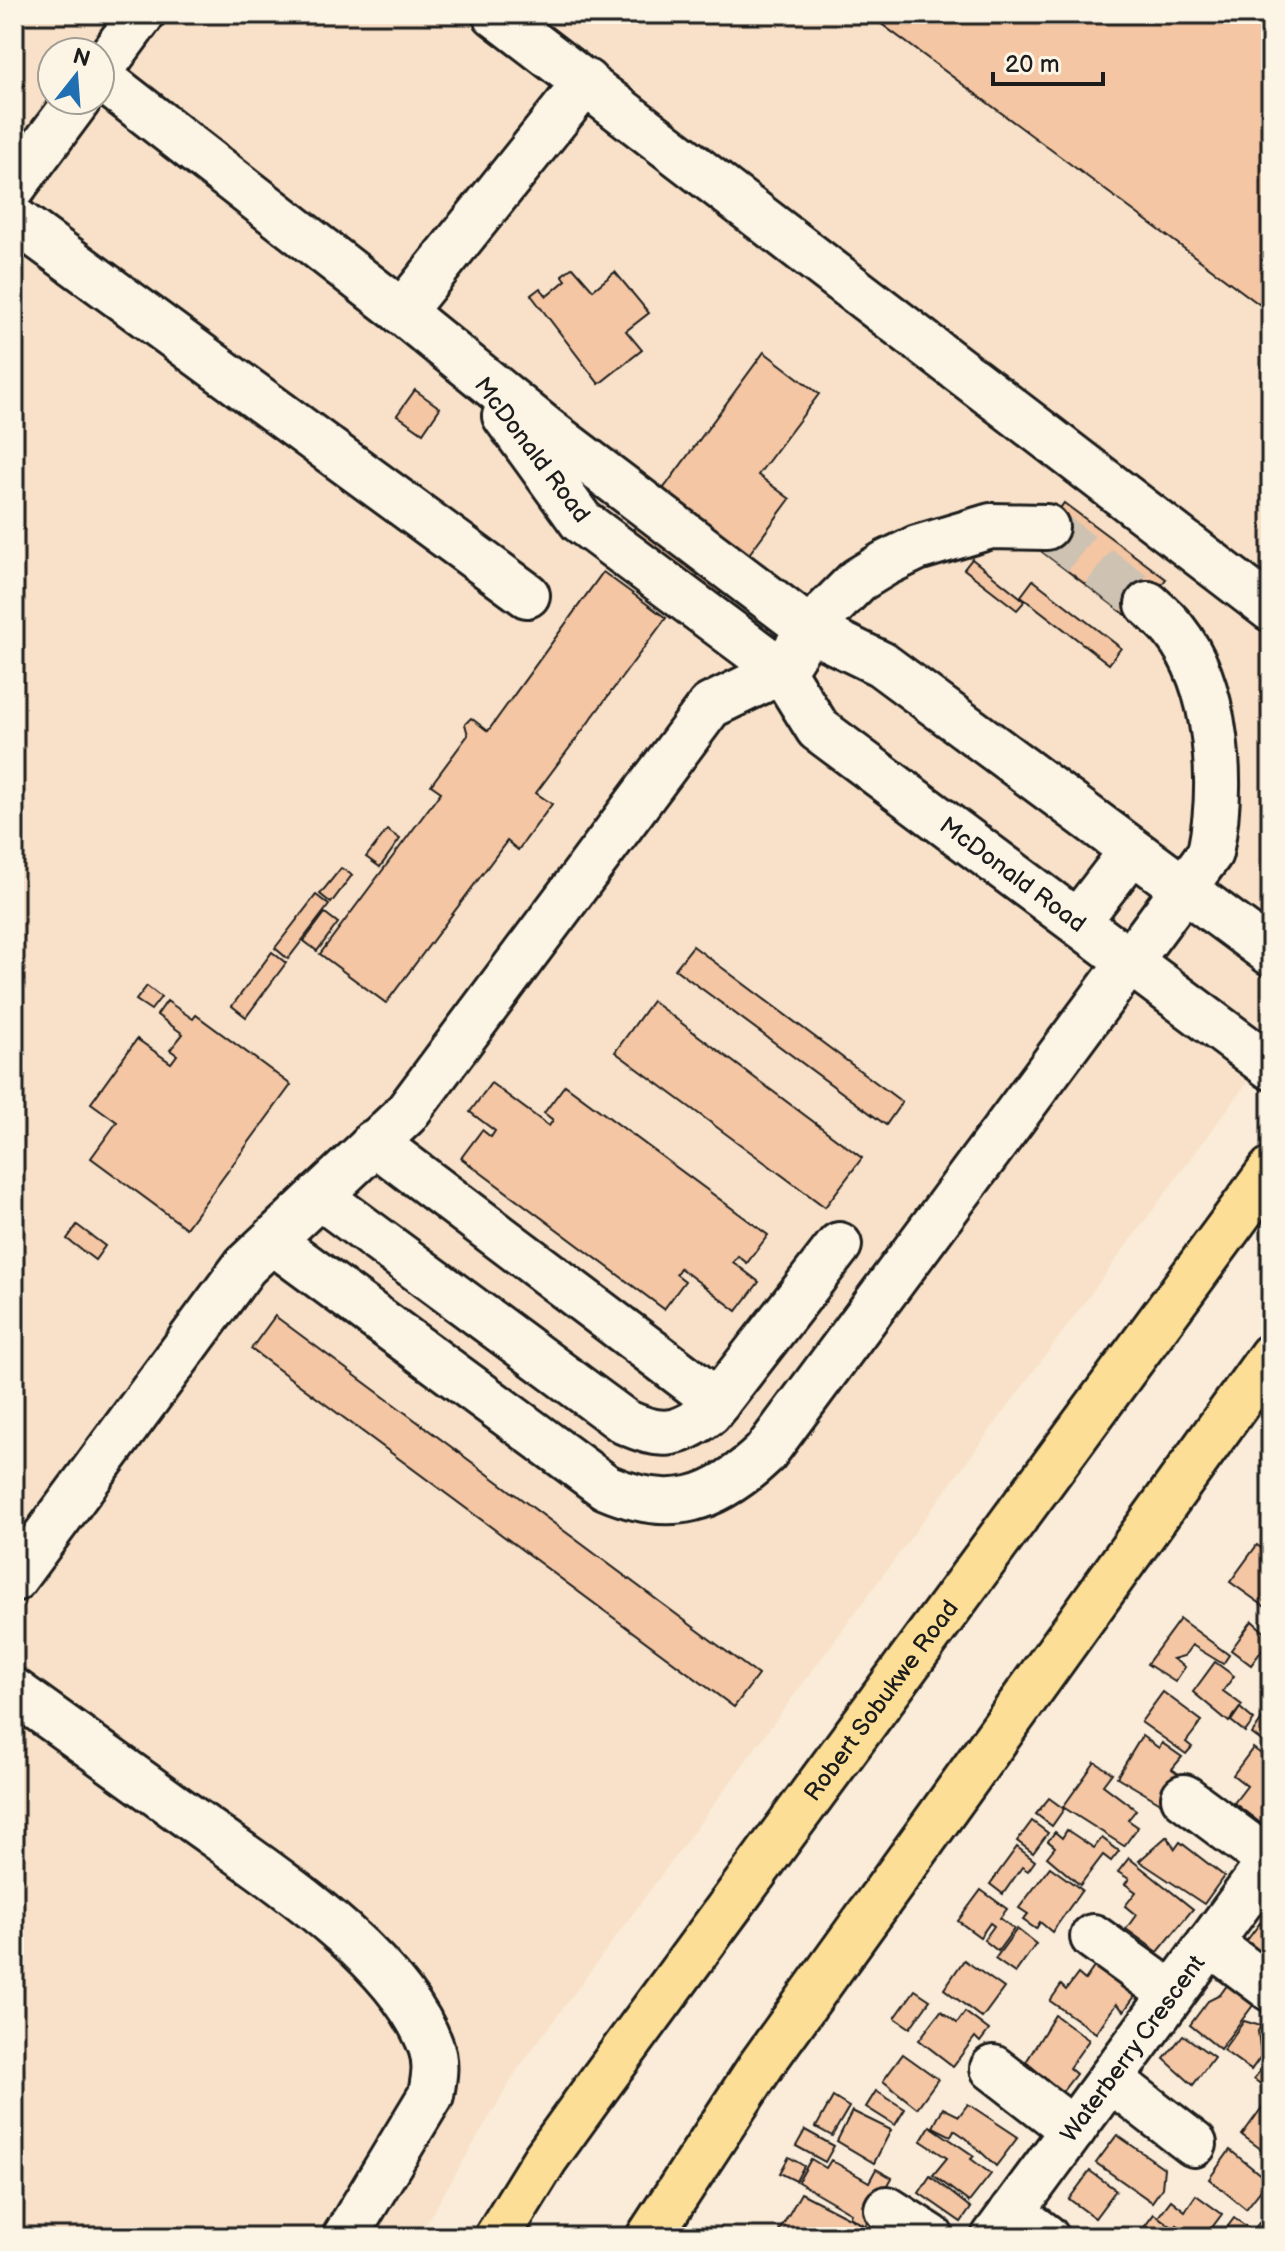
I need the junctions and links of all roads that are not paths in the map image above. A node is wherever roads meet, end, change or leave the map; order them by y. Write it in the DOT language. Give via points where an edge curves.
graph roads {
  1 [pos="142,14"];
  2 [pos="495,14"];
  3 [pos="116,49"];
  4 [pos="586,82"];
  5 [pos="116,89"];
  6 [pos="66,116"];
  7 [pos="14,186"];
  8 [pos="14,219"];
  9 [pos="402,312"];
  10 [pos="464,361"];
  11 [pos="1046,527"];
  12 [pos="527,595"];
  13 [pos="1148,604"];
  14 [pos="1271,609"];
  15 [pos="809,629"];
  16 [pos="782,671"];
  17 [pos="1132,851"];
  18 [pos="1185,889"];
  19 [pos="1078,921"];
  20 [pos="1271,953"];
  21 [pos="1130,960"];
  22 [pos="1271,1067"];
  23 [pos="374,1142"];
  24 [pos="1271,1170"];
  25 [pos="319,1196"];
  26 [pos="272,1241"];
  27 [pos="839,1245"];
  28 [pos="1271,1356"];
  29 [pos="718,1402"];
  30 [pos="14,1579"];
  31 [pos="14,1691"];
  32 [pos="1184,1797"];
  33 [pos="1271,1861"];
  34 [pos="1093,1937"];
  35 [pos="1210,1943"];
  36 [pos="1271,1989"];
  37 [pos="1172,1994"];
  38 [pos="993,2068"];
  39 [pos="1110,2079"];
  40 [pos="1073,2130"];
  41 [pos="1194,2144"];
  42 [pos="887,2209"];
  43 [pos="1017,2229"];
  44 [pos="345,2237"];
  45 [pos="497,2237"];
  46 [pos="649,2237"];
  47 [pos="931,2237"];
  1 -- 3 [label="street"];
  2 -- 4 [label="street"];
  4 -- 9 [label="street"];
  4 -- 14 [label="street"];
  5 -- 9 [label="street"];
  6 -- 7 [label="street"];
  8 -- 12 [label="street"];
  9 -- 10 [label="street"];
  10 -- 15 [label="street, McDonald Road"];
  10 -- 16 [label="street, McDonald Road" via="581,521"];
  11 -- 15 [label="street" via="991,526 917,548 858,580"];
  13 -- 18 [label="street" via="1175,631 1198,674 1213,743 1216,807 1210,853"];
  15 -- 16 [label="street"];
  15 -- 17 [label="street, McDonald Road" via="881,664"];
  16 -- 19 [label="street, McDonald Road" via="818,729"];
  16 -- 23 [label="street" via="710,706 405,1115"];
  17 -- 18 [label="street, McDonald Road"];
  17 -- 19 [label="street"];
  18 -- 20 [label="street, McDonald Road"];
  18 -- 21 [label="street"];
  19 -- 21 [label="street, McDonald Road"];
  21 -- 22 [label="street, McDonald Road"];
  21 -- 26 [label="street" via="765,1453 738,1479 711,1494 655,1501 606,1487"];
  23 -- 25 [label="street"];
  23 -- 29 [label="street"];
  24 -- 45 [label="main road, Robert Sobukwe Road" via="591,2095"];
  25 -- 26 [label="street"];
  25 -- 29 [label="street" via="625,1422 649,1433 670,1434 692,1427"];
  26 -- 30 [label="street" via="245,1266"];
  27 -- 29 [label="street"];
  28 -- 46 [label="main road" via="762,2064"];
  31 -- 44 [label="street" via="312,1908 379,1968 419,2023 435,2070 431,2095"];
  32 -- 33 [label="street"];
  33 -- 35 [label="street, Waterberry Crescent"];
  34 -- 37 [label="street"];
  35 -- 36 [label="street"];
  35 -- 37 [label="street, Waterberry Crescent"];
  37 -- 39 [label="street, Waterberry Crescent"];
  38 -- 40 [label="street"];
  39 -- 40 [label="street, Waterberry Crescent"];
  39 -- 41 [label="street"];
  40 -- 43 [label="street, Waterberry Crescent"];
  42 -- 47 [label="street"];
}
